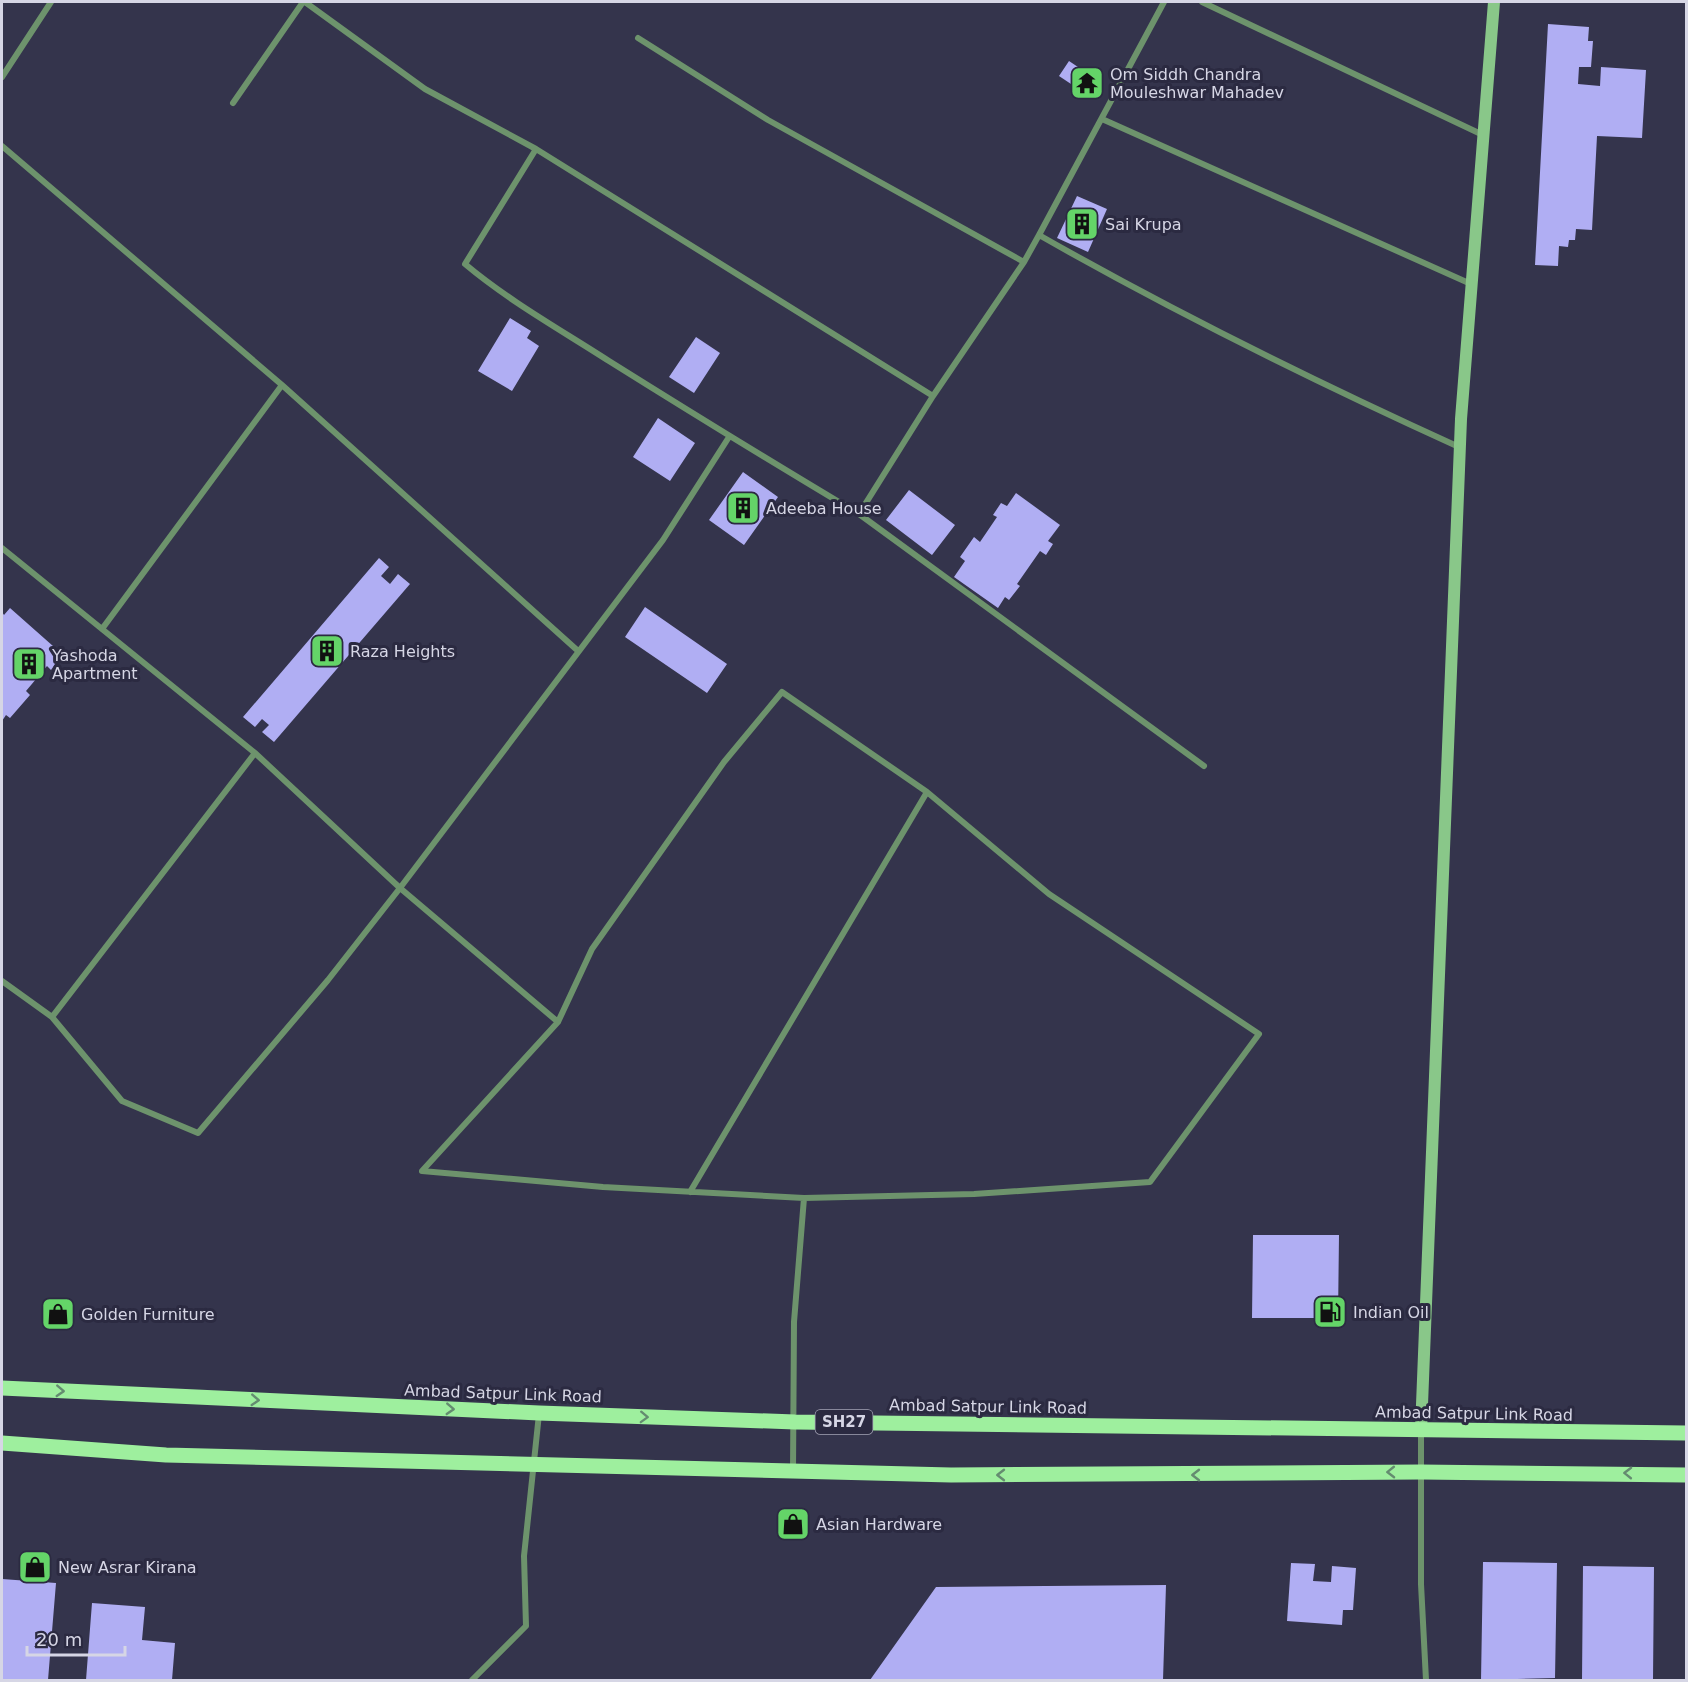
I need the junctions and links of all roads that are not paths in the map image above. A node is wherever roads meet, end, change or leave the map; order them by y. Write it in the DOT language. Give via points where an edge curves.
graph roads {
  1 [pos="51,2"];
  2 [pos="304,2"];
  3 [pos="1164,2"];
  4 [pos="1202,2"];
  5 [pos="1494,2"];
  6 [pos="638,38"];
  7 [pos="2,77"];
  8 [pos="233,103"];
  9 [pos="1102,119"];
  10 [pos="1483,135"];
  11 [pos="2,146"];
  12 [pos="536,149"];
  13 [pos="1039,235"];
  14 [pos="1024,262"];
  15 [pos="1471,284"];
  16 [pos="282,385"];
  17 [pos="933,396"];
  18 [pos="729,437"];
  19 [pos="1460,447"];
  20 [pos="859,514"];
  21 [pos="2,548"];
  22 [pos="102,629"];
  23 [pos="577,650"];
  24 [pos="255,753"];
  25 [pos="1204,766"];
  26 [pos="927,792"];
  27 [pos="400,888"];
  28 [pos="2,981"];
  29 [pos="52,1017"];
  30 [pos="558,1022"];
  31 [pos="690,1192"];
  32 [pos="804,1198"];
  33 [pos="2,1388"];
  34 [pos="539,1413"];
  35 [pos="795,1422"];
  36 [pos="1421,1430"];
  37 [pos="1686,1433"];
  38 [pos="2,1443"];
  39 [pos="533,1463"];
  40 [pos="793,1471"];
  41 [pos="1421,1472"];
  42 [pos="1686,1474"];
  43 [pos="472,1680"];
  44 [pos="1426,1680"];
  1 -- 7 [label="street"];
  2 -- 8 [label="street"];
  2 -- 12 [label="street" via="425,88"];
  3 -- 9 [label="street"];
  4 -- 10 [label="street"];
  5 -- 10 [label="main road"];
  6 -- 14 [label="street" via="768,120"];
  9 -- 13 [label="street"];
  9 -- 15 [label="street"];
  10 -- 15 [label="main road"];
  11 -- 16 [label="street"];
  12 -- 17 [label="street"];
  12 -- 18 [label="street" via="465,264 485,281"];
  13 -- 14 [label="street"];
  13 -- 19 [label="street" via="1136,290 1335,390"];
  14 -- 17 [label="street"];
  15 -- 19 [label="main road"];
  16 -- 22 [label="street"];
  16 -- 23 [label="street"];
  17 -- 20 [label="street"];
  18 -- 20 [label="street"];
  18 -- 23 [label="street" via="663,540"];
  19 -- 36 [label="main road"];
  20 -- 25 [label="street"];
  21 -- 22 [label="street"];
  22 -- 24 [label="street"];
  23 -- 27 [label="street"];
  24 -- 27 [label="street"];
  24 -- 29 [label="street"];
  26 -- 30 [label="street" via="782,692 724,762 592,949"];
  26 -- 31 [label="street"];
  26 -- 32 [label="street" via="1049,894 1259,1034 1150,1182 974,1194"];
  27 -- 29 [label="street" via="198,1133 122,1101"];
  27 -- 30 [label="street"];
  28 -- 29 [label="street"];
  30 -- 31 [label="street" via="422,1171"];
  31 -- 32 [label="street"];
  32 -- 35 [label="street" via="794,1322"];
  33 -- 34 [label="main road, Ambad Satpur Link Road / SH27, one-way"];
  34 -- 35 [label="main road, Ambad Satpur Link Road / SH27, one-way"];
  34 -- 39 [label="street"];
  35 -- 36 [label="main road, Ambad Satpur Link Road / SH27"];
  35 -- 40 [label="street"];
  36 -- 37 [label="main road, Ambad Satpur Link Road / SH27"];
  36 -- 41 [label="street"];
  38 -- 39 [label="main road" via="166,1455"];
  39 -- 40 [label="main road"];
  39 -- 43 [label="street" via="524,1556 526,1626"];
  41 -- 40 [label="main road, one-way" via="951,1475"];
  42 -- 41 [label="main road, one-way"];
  41 -- 44 [label="street"];
}
